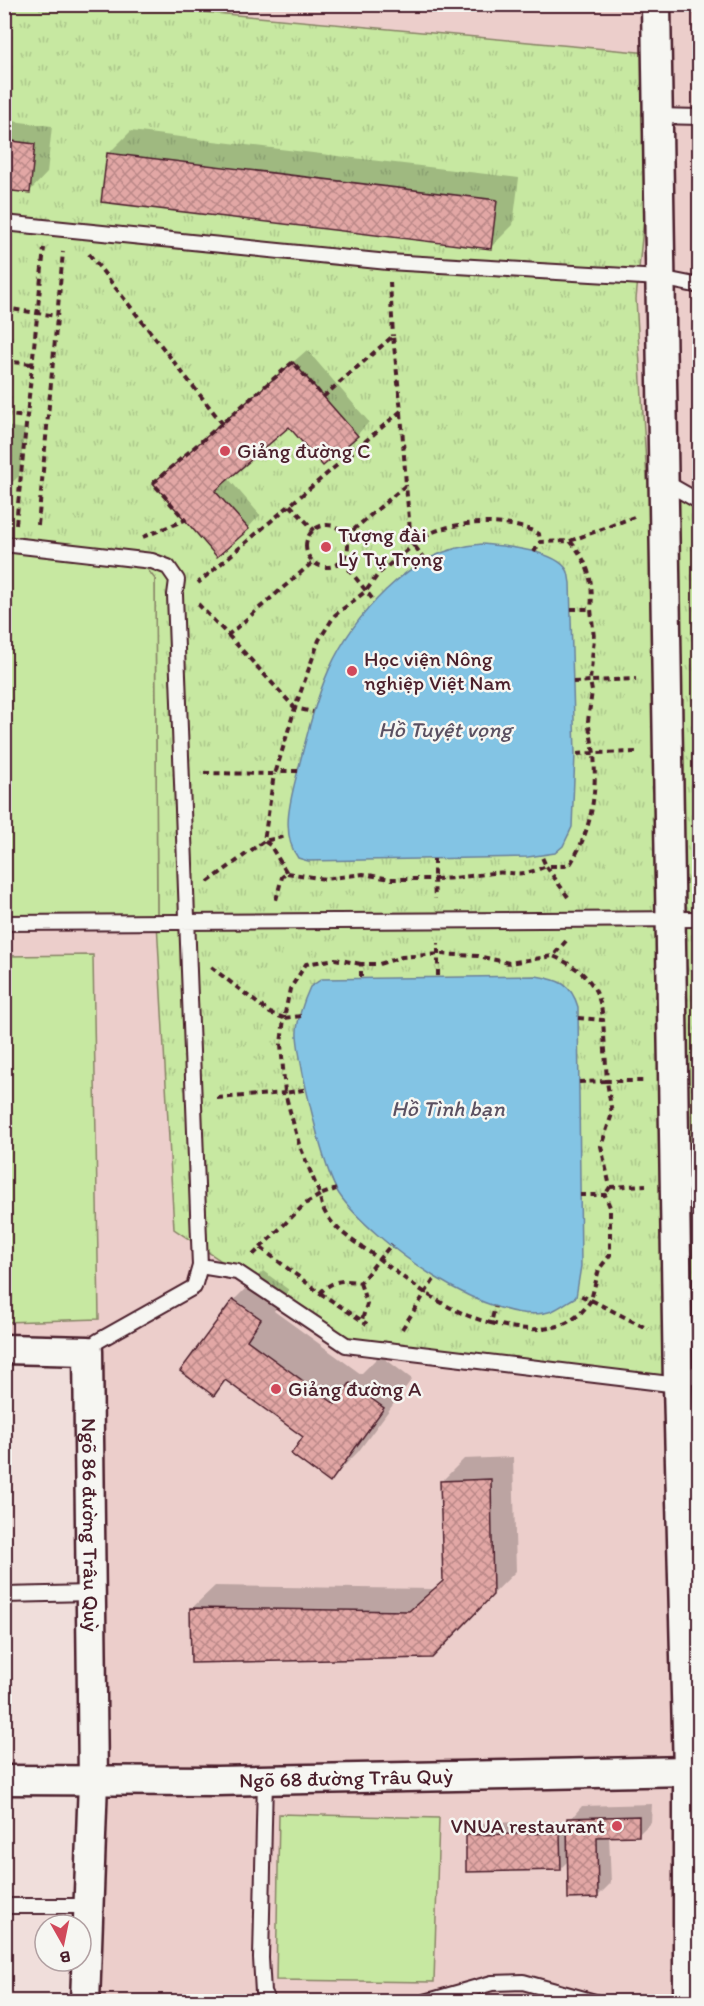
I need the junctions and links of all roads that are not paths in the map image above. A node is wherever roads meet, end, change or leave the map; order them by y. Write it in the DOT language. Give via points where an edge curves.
graph roads {
  1 [pos="656,4"];
  2 [pos="657,116"];
  3 [pos="699,117"];
  4 [pos="4,223"];
  5 [pos="660,278"];
  6 [pos="699,286"];
  7 [pos="663,481"];
  8 [pos="699,502"];
  9 [pos="9,545"];
  10 [pos="670,919"];
  11 [pos="699,919"];
  12 [pos="187,922"];
  13 [pos="4,923"];
  14 [pos="200,1266"];
  15 [pos="4,1349"];
  16 [pos="88,1351"];
  17 [pos="689,1378"];
  18 [pos="90,1593"];
  19 [pos="4,1595"];
  20 [pos="694,1770"];
  21 [pos="265,1779"];
  22 [pos="4,1780"];
  23 [pos="93,1781"];
  24 [pos="4,1906"];
  25 [pos="88,1906"];
  26 [pos="85,2001"];
  27 [pos="268,2001"];
  28 [pos="425,2001"];
  29 [pos="595,2001"];
  30 [pos="688,2001"];
  1 -- 2 [label="street"];
  2 -- 3 [label="lane"];
  2 -- 5 [label="street"];
  4 -- 5 [label="lane" via="388,262"];
  5 -- 6 [label="lane"];
  5 -- 7 [label="street"];
  7 -- 8 [label="lane"];
  7 -- 10 [label="street"];
  9 -- 12 [label="lane" via="152,561 168,567 177,580"];
  10 -- 11 [label="lane"];
  10 -- 12 [label="lane"];
  10 -- 17 [label="street" via="677,1344"];
  12 -- 13 [label="lane"];
  12 -- 14 [label="lane"];
  14 -- 16 [label="lane" via="194,1287 98,1341"];
  14 -- 17 [label="lane" via="237,1272 346,1345"];
  15 -- 16 [label="street"];
  16 -- 18 [label="street, Ngõ 86 đường Trâu Quỳ"];
  17 -- 20 [label="street"];
  18 -- 19 [label="lane"];
  18 -- 23 [label="street, Ngõ 86 đường Trâu Quỳ"];
  20 -- 21 [label="street, Ngõ 68 đường Trâu Quỳ"];
  20 -- 30 [label="street"];
  21 -- 23 [label="street, Ngõ 68 đường Trâu Quỳ"];
  21 -- 27 [label="lane" via="261,1958 263,1992"];
  22 -- 23 [label="street, Ngõ 68 đường Trâu Quỳ"];
  23 -- 25 [label="street"];
  24 -- 25 [label="lane"];
  25 -- 26 [label="street"];
  28 -- 29 [label="lane" via="492,1983 523,1982"];
}
